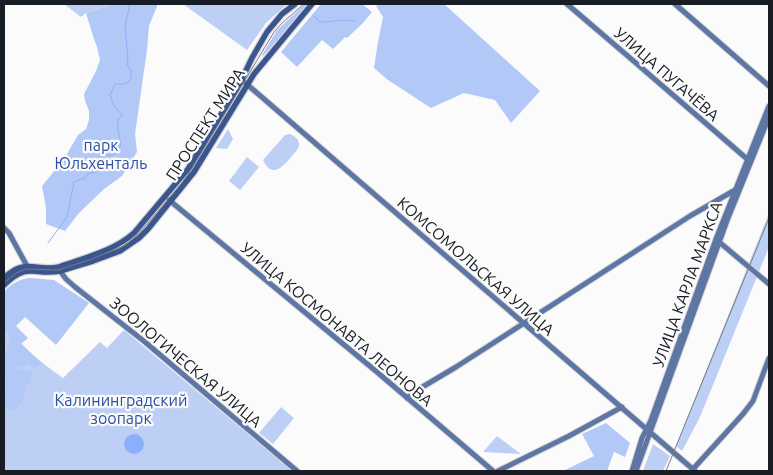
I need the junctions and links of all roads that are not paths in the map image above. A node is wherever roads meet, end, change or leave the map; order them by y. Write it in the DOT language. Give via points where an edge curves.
graph roads {
  1 [pos="295,4"];
  2 [pos="312,4"];
  3 [pos="567,4"];
  4 [pos="675,4"];
  5 [pos="244,82"];
  6 [pos="769,86"];
  7 [pos="769,106"];
  8 [pos="769,117"];
  9 [pos="750,160"];
  10 [pos="737,191"];
  11 [pos="165,196"];
  12 [pos="171,201"];
  13 [pos="4,228"];
  14 [pos="718,241"];
  15 [pos="29,267"];
  16 [pos="56,270"];
  17 [pos="4,278"];
  18 [pos="769,284"];
  19 [pos="4,285"];
  20 [pos="523,323"];
  21 [pos="769,358"];
  22 [pos="407,398"];
  23 [pos="622,407"];
  24 [pos="648,430"];
  25 [pos="694,470"];
  26 [pos="297,471"];
  27 [pos="493,471"];
  28 [pos="498,471"];
  29 [pos="632,471"];
  30 [pos="636,471"];
  1 -- 5 [label="main road, ПРОСПЕКТ МИРА" via="267,32"];
  2 -- 5 [label="main road, ПРОСПЕКТ МИРА"];
  3 -- 9 [label="main road, УЛИЦА ПУГАЧЁВА"];
  4 -- 6 [label="main road"];
  5 -- 11 [label="main road, ПРОСПЕКТ МИРА" via="188,169"];
  5 -- 12 [label="main road, ПРОСПЕКТ МИРА" via="194,172"];
  5 -- 20 [label="main road, КОМСОМОЛЬСКАЯ УЛИЦА"];
  7 -- 9 [label="main road, УЛИЦА КАРЛА МАРКСА"];
  8 -- 9 [label="main road, УЛИЦА КАРЛА МАРКСА"];
  9 -- 10 [label="main road, УЛИЦА КАРЛА МАРКСА"];
  10 -- 14 [label="main road, УЛИЦА КАРЛА МАРКСА"];
  10 -- 20 [label="main road" via="686,219"];
  11 -- 12 [label="main road, УЛИЦА КОСМОНАВТА ЛЕОНОВА"];
  11 -- 16 [label="main road, ПРОСПЕКТ МИРА" via="127,239"];
  12 -- 16 [label="main road, ПРОСПЕКТ МИРА" via="148,229 128,246 107,256"];
  12 -- 22 [label="main road, УЛИЦА КОСМОНАВТА ЛЕОНОВА"];
  13 -- 15 [label="main road"];
  14 -- 18 [label="main road"];
  14 -- 24 [label="main road, УЛИЦА КАРЛА МАРКСА"];
  15 -- 16 [label="main road, ПРОСПЕКТ МИРА"];
  15 -- 17 [label="main road" via="15,269"];
  15 -- 19 [label="main road"];
  16 -- 26 [label="main road, ЗООЛОГИЧЕСКАЯ УЛИЦА"];
  20 -- 22 [label="main road"];
  20 -- 23 [label="main road, КОМСОМОЛЬСКАЯ УЛИЦА"];
  21 -- 25 [label="main road" via="753,401"];
  22 -- 27 [label="main road, УЛИЦА КОСМОНАВТА ЛЕОНОВА"];
  23 -- 24 [label="main road, КОМСОМОЛЬСКАЯ УЛИЦА"];
  23 -- 28 [label="main road"];
  24 -- 25 [label="main road, КОМСОМОЛЬСКАЯ УЛИЦА"];
  24 -- 29 [label="main road, УЛИЦА КАРЛА МАРКСА"];
  24 -- 30 [label="main road, УЛИЦА КАРЛА МАРКСА"];
}
